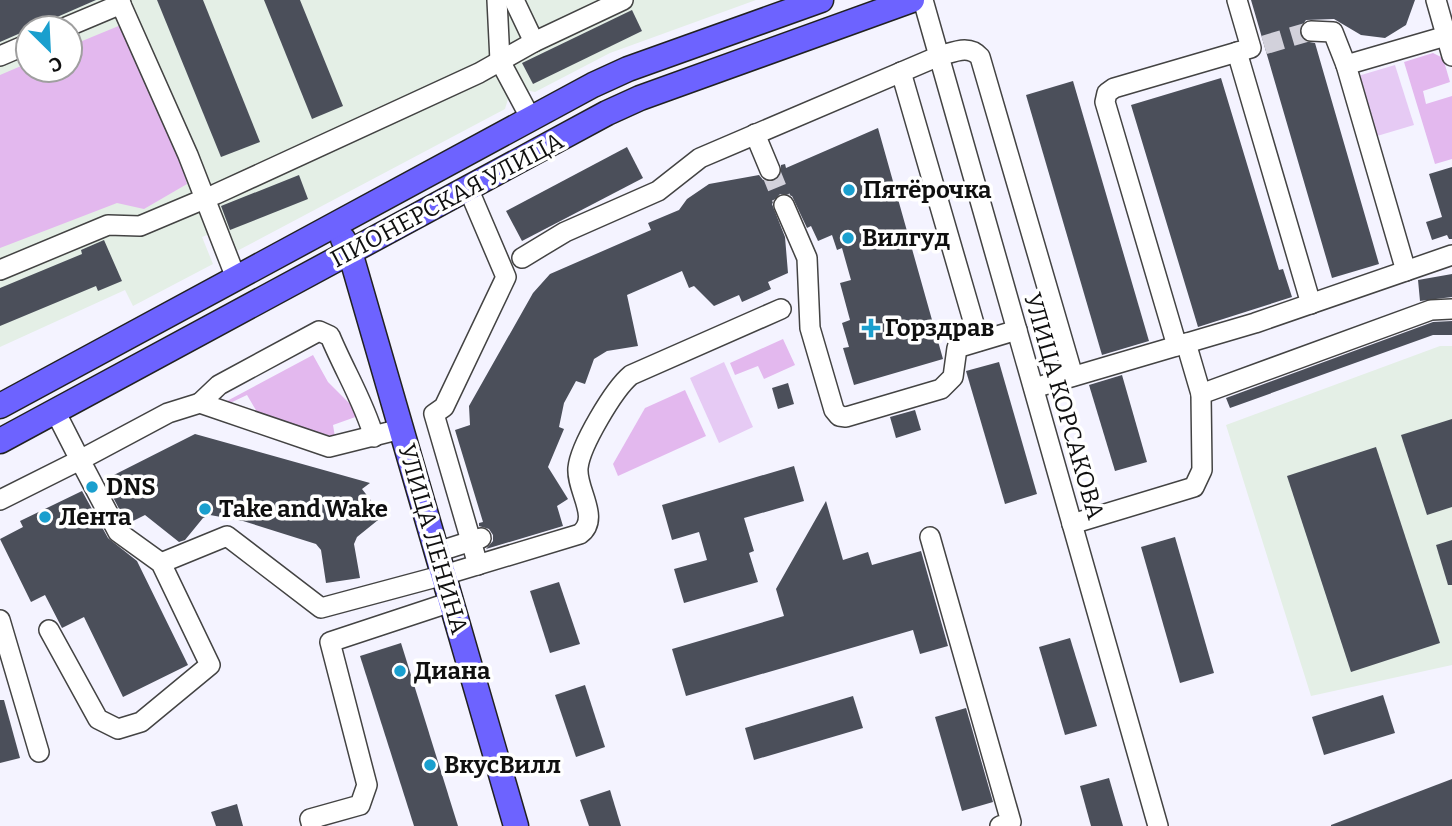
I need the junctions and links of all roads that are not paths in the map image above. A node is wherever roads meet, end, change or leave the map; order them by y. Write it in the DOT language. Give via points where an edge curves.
graph roads {
  1 [pos="497,0"];
  2 [pos="514,0"];
  3 [pos="623,0"];
  4 [pos="821,0"];
  5 [pos="912,0"];
  6 [pos="923,0"];
  7 [pos="1237,0"];
  8 [pos="1436,0"];
  9 [pos="120,2"];
  10 [pos="84,19"];
  11 [pos="1311,31"];
  12 [pos="1446,36"];
  13 [pos="534,41"];
  14 [pos="1251,48"];
  15 [pos="939,56"];
  16 [pos="1452,57"];
  17 [pos="500,61"];
  18 [pos="1346,65"];
  19 [pos="901,72"];
  20 [pos="531,119"];
  21 [pos="755,134"];
  22 [pos="770,170"];
  23 [pos="468,188"];
  24 [pos="204,199"];
  25 [pos="784,205"];
  26 [pos="336,224"];
  27 [pos="350,252"];
  28 [pos="1452,255"];
  29 [pos="522,258"];
  30 [pos="0,270"];
  31 [pos="1406,271"];
  32 [pos="236,278"];
  33 [pos="1311,304"];
  34 [pos="780,309"];
  35 [pos="1452,309"];
  36 [pos="1017,330"];
  37 [pos="979,341"];
  38 [pos="1181,345"];
  39 [pos="1073,376"];
  40 [pos="1034,388"];
  41 [pos="1200,394"];
  42 [pos="200,403"];
  43 [pos="0,406"];
  44 [pos="55,411"];
  45 [pos="401,429"];
  46 [pos="374,437"];
  47 [pos="0,441"];
  48 [pos="80,460"];
  49 [pos="0,500"];
  50 [pos="1073,524"];
  51 [pos="930,537"];
  52 [pos="477,540"];
  53 [pos="437,552"];
  54 [pos="161,563"];
  55 [pos="478,565"];
  56 [pos="444,576"];
  57 [pos="451,602"];
  58 [pos="0,621"];
  59 [pos="49,630"];
  60 [pos="39,752"];
  61 [pos="312,826"];
  62 [pos="516,826"];
  63 [pos="1000,826"];
  64 [pos="1158,826"];
  1 -- 17 [label="street"];
  2 -- 13 [label="street"];
  3 -- 13 [label="street"];
  4 -- 20 [label="main road, ПИОНЕРСКАЯ УЛИЦА" via="628,69"];
  5 -- 23 [label="main road, ПИОНЕРСКАЯ УЛИЦА" via="640,98"];
  6 -- 15 [label="street, УЛИЦА КОРСАКОВА"];
  7 -- 14 [label="street"];
  8 -- 12 [label="street"];
  9 -- 10 [label="street"];
  9 -- 24 [label="street"];
  11 -- 18 [label="street" via="1333,32"];
  12 -- 16 [label="street"];
  12 -- 18 [label="street"];
  13 -- 17 [label="street"];
  14 -- 33 [label="street"];
  14 -- 38 [label="street" via="1107,93 1105,102"];
  15 -- 19 [label="street"];
  15 -- 36 [label="street, УЛИЦА КОРСАКОВА"];
  15 -- 39 [label="street" via="966,49 975,50 980,57"];
  17 -- 20 [label="street"];
  17 -- 24 [label="street"];
  18 -- 31 [label="street"];
  19 -- 21 [label="street"];
  19 -- 37 [label="street"];
  20 -- 26 [label="main road, ПИОНЕРСКАЯ УЛИЦА"];
  21 -- 22 [label="street"];
  21 -- 29 [label="street" via="700,158 659,191 565,232"];
  23 -- 27 [label="main road, ПИОНЕРСКАЯ УЛИЦА"];
  23 -- 52 [label="street" via="506,277 444,407 434,414"];
  24 -- 30 [label="street" via="140,226 108,225"];
  24 -- 32 [label="street"];
  25 -- 37 [label="street" via="807,258 810,328 839,416 941,389 953,377 950,350"];
  26 -- 27 [label="main road, УЛИЦА ЛЕНИНА"];
  26 -- 32 [label="main road, ПИОНЕРСКАЯ УЛИЦА"];
  27 -- 44 [label="main road, ПИОНЕРСКАЯ УЛИЦА"];
  27 -- 45 [label="main road, УЛИЦА ЛЕНИНА"];
  28 -- 31 [label="street"];
  31 -- 33 [label="street"];
  32 -- 43 [label="main road, ПИОНЕРСКАЯ УЛИЦА"];
  33 -- 38 [label="street"];
  34 -- 55 [label="street" via="631,375 618,385 580,459 579,482 590,519 587,528"];
  35 -- 41 [label="street" via="1431,310"];
  36 -- 37 [label="street"];
  36 -- 40 [label="street, УЛИЦА КОРСАКОВА"];
  38 -- 39 [label="street"];
  38 -- 41 [label="street"];
  39 -- 40 [label="street"];
  40 -- 50 [label="street, УЛИЦА КОРСАКОВА"];
  41 -- 50 [label="street" via="1202,470 1194,487"];
  42 -- 46 [label="street" via="329,447"];
  42 -- 46 [label="street" via="219,385 319,331 330,336"];
  42 -- 48 [label="street" via="168,413"];
  44 -- 47 [label="main road, ПИОНЕРСКАЯ УЛИЦА"];
  44 -- 48 [label="street"];
  45 -- 46 [label="street"];
  45 -- 53 [label="main road, УЛИЦА ЛЕНИНА"];
  48 -- 49 [label="street"];
  48 -- 54 [label="street" via="118,532"];
  50 -- 64 [label="street, УЛИЦА КОРСАКОВА"];
  51 -- 63 [label="street" via="1011,822"];
  52 -- 53 [label="street"];
  52 -- 55 [label="street"];
  53 -- 56 [label="main road, УЛИЦА ЛЕНИНА"];
  54 -- 56 [label="street" via="228,536 321,608"];
  54 -- 59 [label="street" via="210,665 141,722 118,729 97,719"];
  55 -- 56 [label="street"];
  56 -- 57 [label="main road, УЛИЦА ЛЕНИНА"];
  57 -- 61 [label="street" via="330,642 367,785 360,805 310,819"];
  57 -- 62 [label="main road, УЛИЦА ЛЕНИНА"];
  58 -- 60 [label="street"];
}
